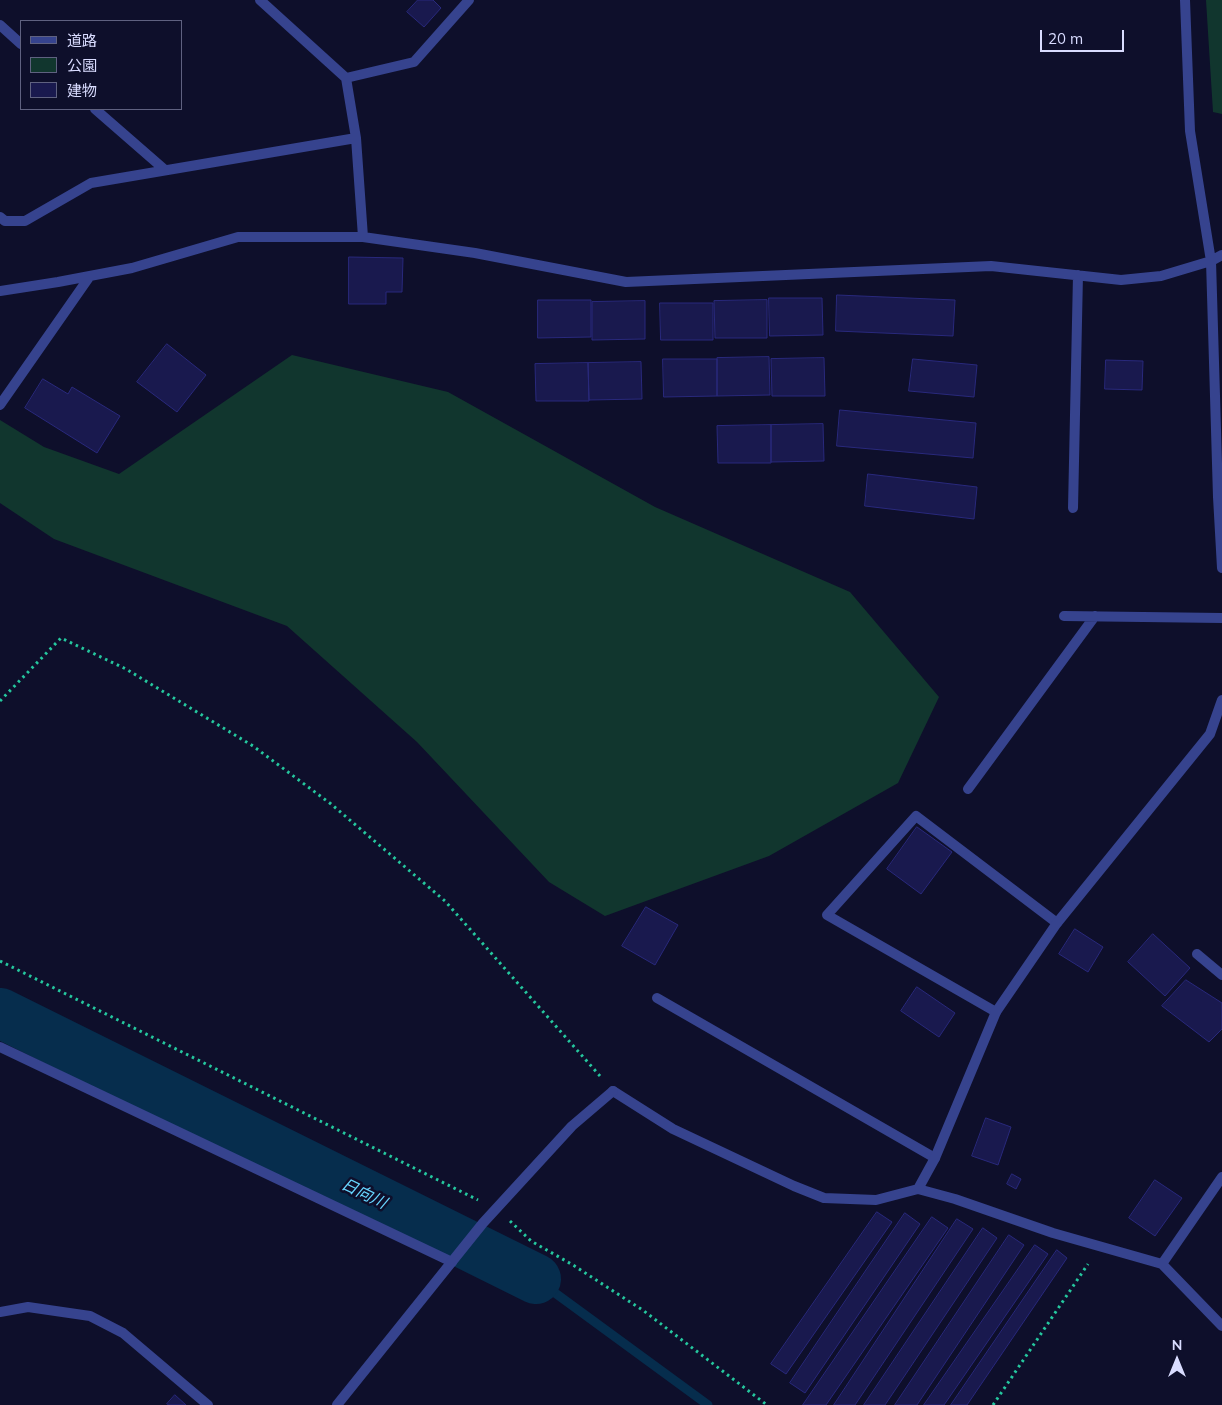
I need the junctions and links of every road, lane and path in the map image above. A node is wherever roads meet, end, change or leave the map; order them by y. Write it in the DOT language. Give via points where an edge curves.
graph roads {
  1 [pos="260,0"];
  2 [pos="469,0"];
  3 [pos="1185,0"];
  4 [pos="0,26"];
  5 [pos="20,43"];
  6 [pos="346,78"];
  7 [pos="96,110"];
  8 [pos="356,138"];
  9 [pos="166,170"];
  10 [pos="0,217"];
  11 [pos="363,237"];
  12 [pos="1222,255"];
  13 [pos="1210,260"];
  14 [pos="1078,275"];
  15 [pos="90,276"];
  16 [pos="0,291"];
  17 [pos="0,405"];
  18 [pos="1220,496"];
  19 [pos="1073,508"];
  20 [pos="1222,568"];
  21 [pos="1064,616"];
  22 [pos="1095,616"];
  23 [pos="1222,618"];
  24 [pos="1222,700"];
  25 [pos="0,701"];
  26 [pos="968,789"];
  27 [pos="1057,923"];
  28 [pos="1197,954"];
  29 [pos="0,961"];
  30 [pos="1222,975"];
  31 [pos="657,998"];
  32 [pos="996,1012"];
  33 [pos="0,1047"];
  34 [pos="613,1091"];
  35 [pos="935,1158"];
  36 [pos="1222,1177"];
  37 [pos="918,1189"];
  38 [pos="497,1209"];
  39 [pos="1099,1246"];
  40 [pos="452,1262"];
  41 [pos="1162,1264"];
  42 [pos="0,1312"];
  43 [pos="1222,1326"];
  44 [pos="208,1405"];
  45 [pos="337,1405"];
  46 [pos="767,1405"];
  47 [pos="993,1405"];
  1 -- 6 [label="street"];
  2 -- 6 [label="street" via="414,62"];
  3 -- 13 [label="street" via="1190,131"];
  4 -- 5 [label="street"];
  6 -- 8 [label="street"];
  7 -- 9 [label="street"];
  8 -- 9 [label="street"];
  8 -- 11 [label="street"];
  9 -- 10 [label="street" via="91,183 25,221 6,221"];
  11 -- 14 [label="street" via="475,253 626,282 991,266"];
  11 -- 15 [label="street" via="238,237 132,268"];
  12 -- 13 [label="street"];
  13 -- 14 [label="street" via="1161,276 1121,280"];
  13 -- 18 [label="street"];
  14 -- 19 [label="street"];
  15 -- 16 [label="street"];
  15 -- 17 [label="street"];
  18 -- 20 [label="street"];
  21 -- 22 [label="street"];
  22 -- 23 [label="street"];
  22 -- 26 [label="street"];
  24 -- 27 [label="street" via="1210,734"];
  25 -- 34 [label="path" via="61,638 126,669 253,746 332,804 445,901"];
  27 -- 32 [label="street"];
  27 -- 32 [label="street" via="916,816 827,915"];
  28 -- 30 [label="street"];
  29 -- 38 [label="path"];
  31 -- 35 [label="street"];
  32 -- 35 [label="street"];
  33 -- 40 [label="street"];
  34 -- 37 [label="street" via="673,1129 824,1198 876,1200"];
  34 -- 38 [label="street" via="572,1126"];
  35 -- 37 [label="street"];
  36 -- 41 [label="street"];
  37 -- 39 [label="street"];
  38 -- 40 [label="street"];
  38 -- 46 [label="path" via="531,1241 644,1312"];
  39 -- 41 [label="street"];
  39 -- 47 [label="path"];
  40 -- 45 [label="street"];
  41 -- 43 [label="street"];
  42 -- 44 [label="street" via="28,1307 90,1316 122,1333"];
}
